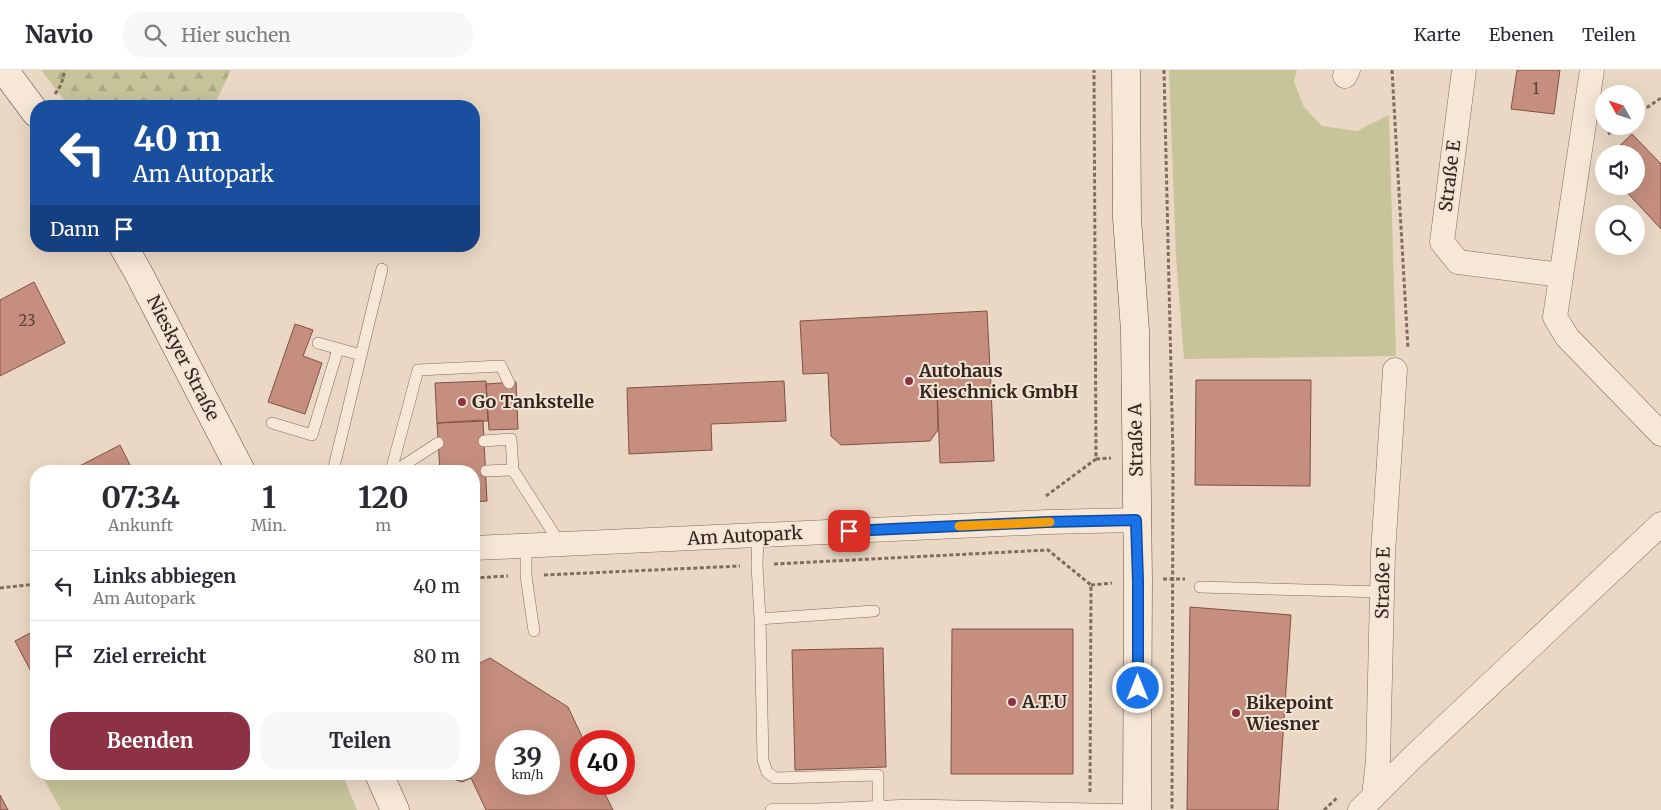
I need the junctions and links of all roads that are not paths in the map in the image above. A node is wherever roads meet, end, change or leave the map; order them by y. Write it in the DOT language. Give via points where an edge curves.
graph roads {
  1 [pos="4,70"];
  2 [pos="1126,70"];
  3 [pos="1464,70"];
  4 [pos="1592,70"];
  5 [pos="37,100"];
  6 [pos="126,252"];
  7 [pos="382,269"];
  8 [pos="1561,274"];
  9 [pos="318,343"];
  10 [pos="338,349"];
  11 [pos="361,355"];
  12 [pos="1394,370"];
  13 [pos="508,383"];
  14 [pos="272,423"];
  15 [pos="1661,434"];
  16 [pos="484,441"];
  17 [pos="438,443"];
  18 [pos="238,465"];
  19 [pos="335,465"];
  20 [pos="393,465"];
  21 [pos="404,465"];
  22 [pos="513,470"];
  23 [pos="486,471"];
  24 [pos="1136,520"];
  25 [pos="1661,524"];
  26 [pos="758,535"];
  27 [pos="561,545"];
  28 [pos="526,546"];
  29 [pos="480,548"];
  30 [pos="1200,587"];
  31 [pos="1383,592"];
  32 [pos="874,611"];
  33 [pos="760,618"];
  34 [pos="534,631"];
  35 [pos="382,780"];
  36 [pos="1367,803"];
  37 [pos="878,808"];
  38 [pos="395,810"];
  39 [pos="770,810"];
  40 [pos="818,810"];
  41 [pos="1137,810"];
  1 -- 5 [label="street"];
  2 -- 24 [label="street, Straße A" via="1127,218 1135,331"];
  3 -- 8 [label="street, Straße E" via="1442,242 1458,262"];
  4 -- 8 [label="street"];
  6 -- 18 [label="street, Nieskyer Straße"];
  7 -- 11 [label="lane"];
  8 -- 15 [label="street" via="1555,317 1567,337"];
  9 -- 10 [label="lane"];
  10 -- 11 [label="lane"];
  10 -- 14 [label="lane" via="312,436"];
  11 -- 19 [label="lane"];
  12 -- 31 [label="street, Straße E"];
  13 -- 20 [label="lane" via="501,366 418,370"];
  16 -- 22 [label="lane" via="511,434"];
  17 -- 21 [label="lane"];
  22 -- 23 [label="lane"];
  22 -- 27 [label="lane"];
  24 -- 26 [label="street, Am Autopark"];
  24 -- 41 [label="street, Straße A"];
  25 -- 36 [label="street, Straße E"];
  26 -- 27 [label="street, Am Autopark"];
  26 -- 33 [label="lane"];
  27 -- 28 [label="street, Am Autopark"];
  28 -- 29 [label="street, Am Autopark"];
  28 -- 34 [label="lane" via="526,576"];
  30 -- 31 [label="lane"];
  31 -- 36 [label="street, Straße E" via="1378,760"];
  32 -- 33 [label="lane"];
  33 -- 37 [label="lane" via="763,760 766,772 775,778 878,776"];
  35 -- 38 [label="street"];
  37 -- 40 [label="lane"];
  37 -- 41 [label="lane" via="922,805"];
  39 -- 40 [label="lane"];
}
